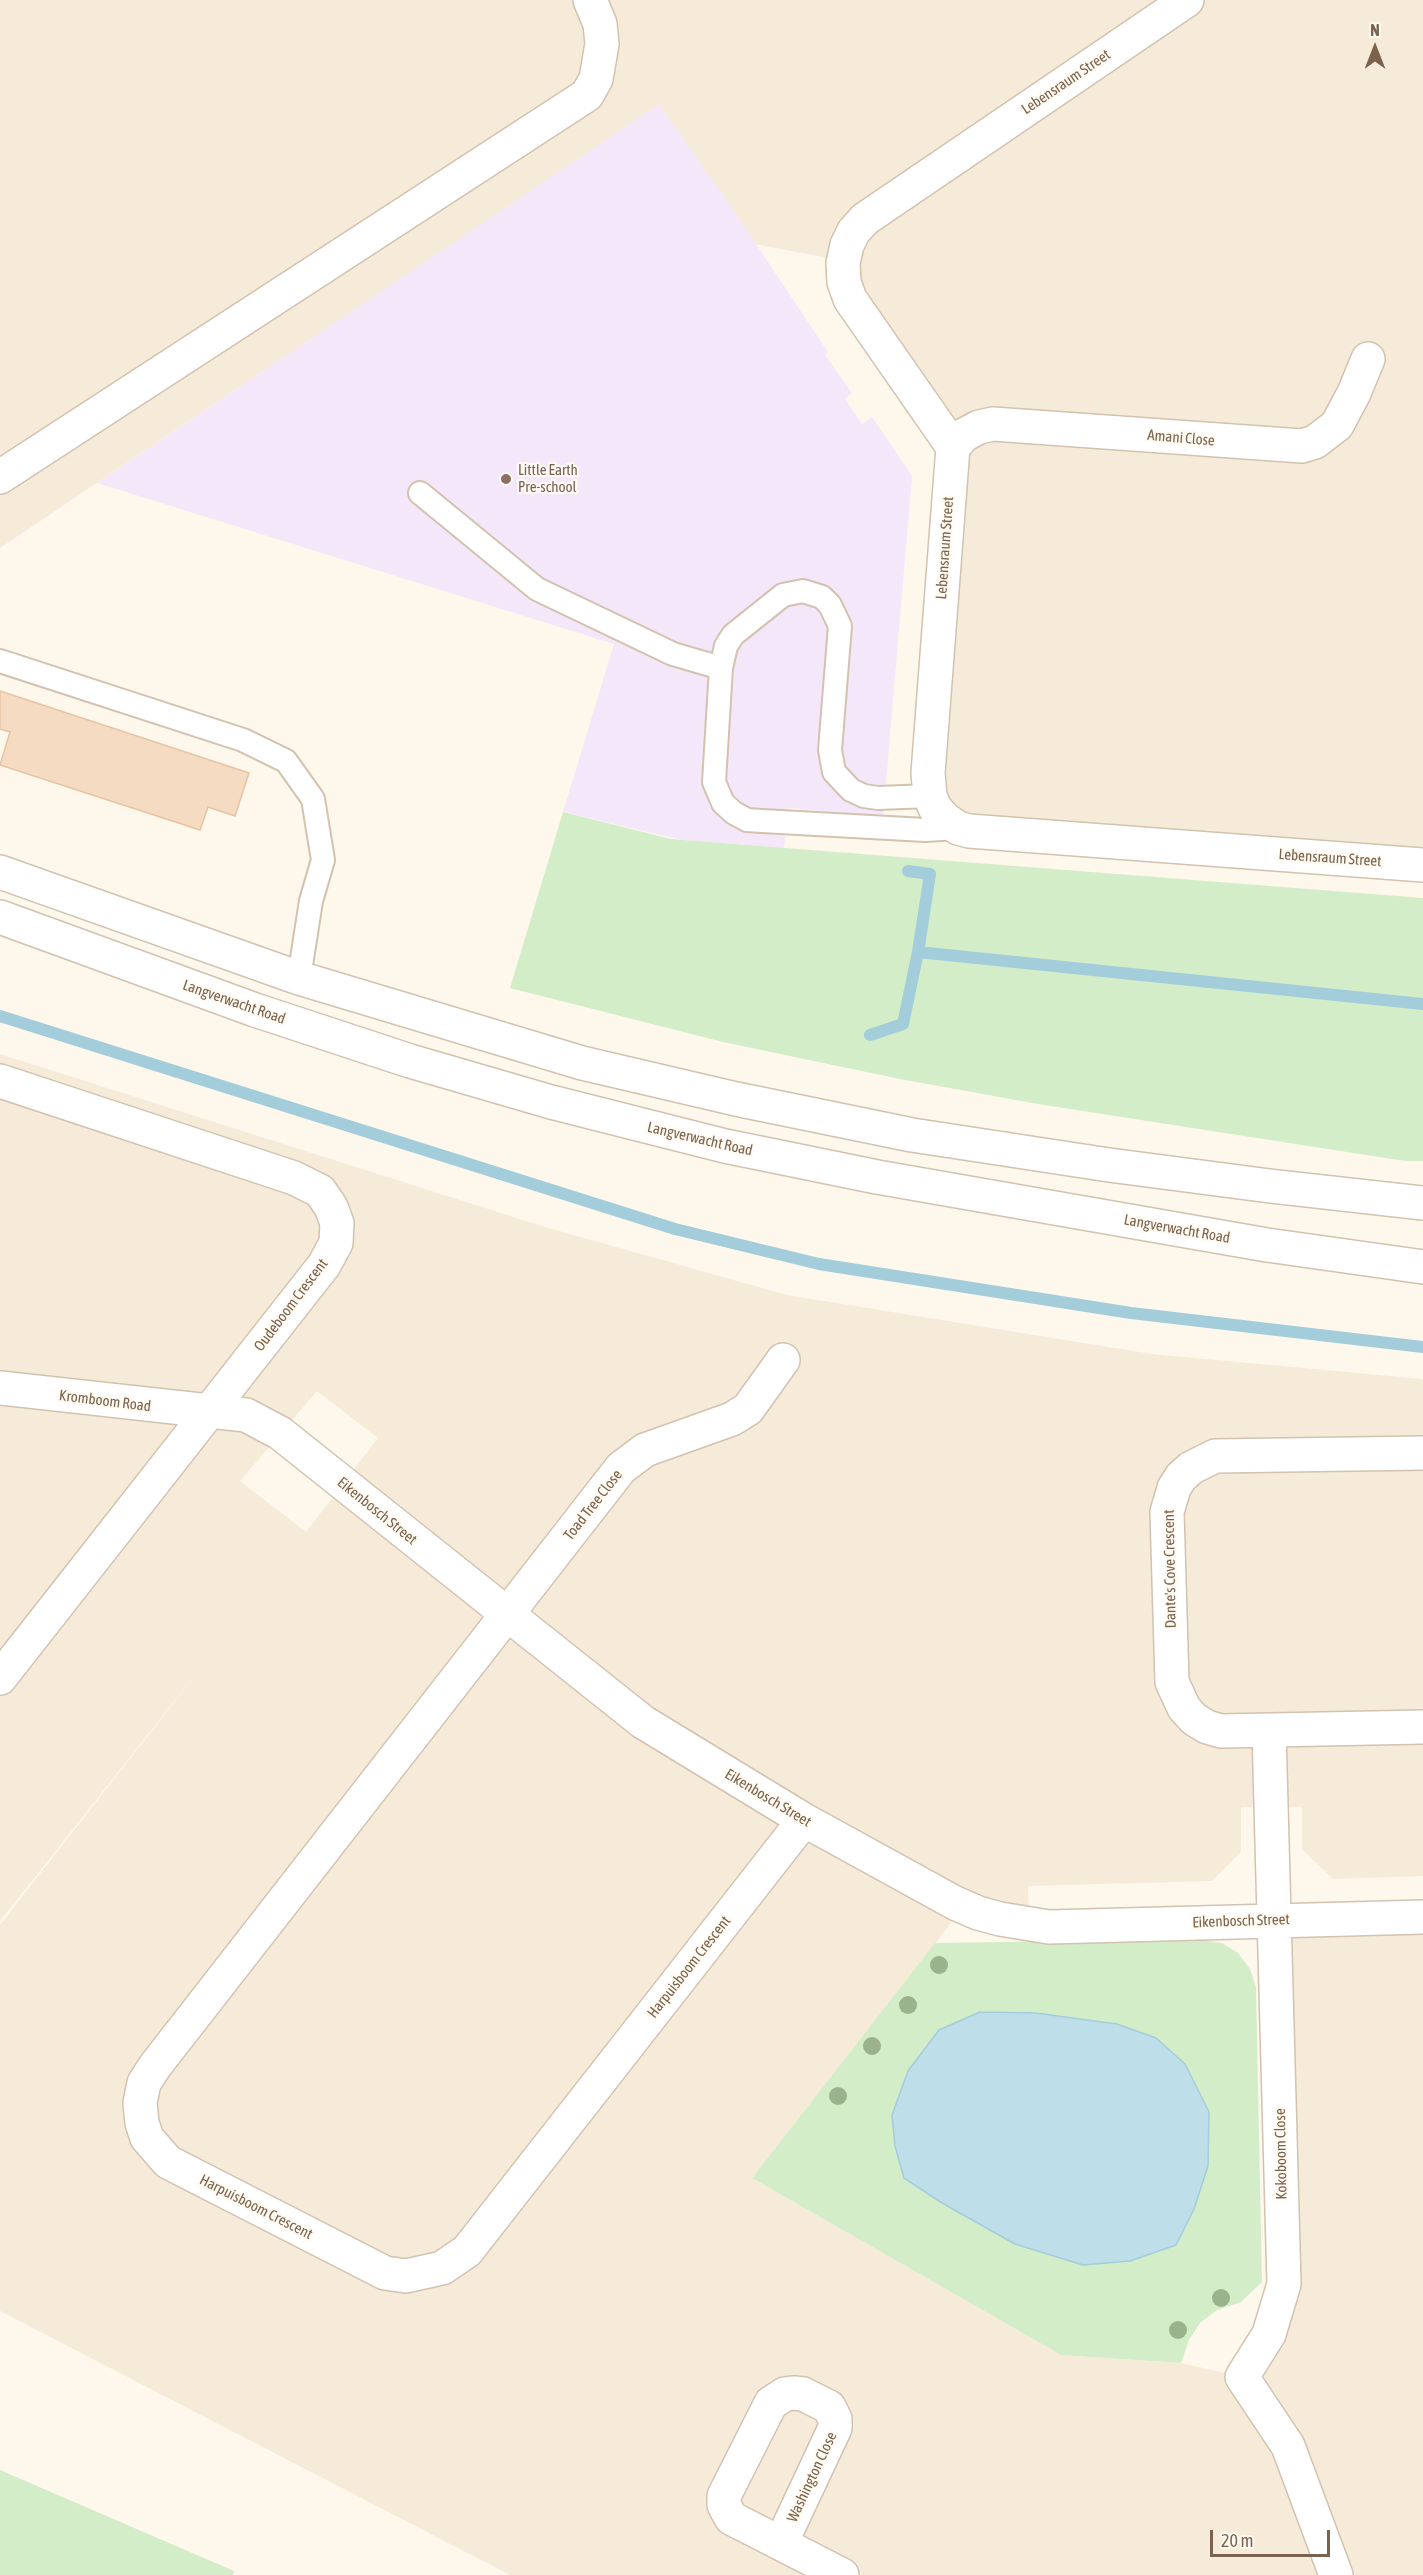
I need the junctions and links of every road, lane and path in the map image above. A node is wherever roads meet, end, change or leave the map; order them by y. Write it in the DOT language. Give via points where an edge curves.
graph roads {
  1 [pos="591,0"];
  2 [pos="1187,0"];
  3 [pos="1368,359"];
  4 [pos="953,447"];
  5 [pos="0,477"];
  6 [pos="420,493"];
  7 [pos="0,661"];
  8 [pos="721,668"];
  9 [pos="930,796"];
  10 [pos="958,828"];
  11 [pos="1423,865"];
  12 [pos="0,872"];
  13 [pos="0,917"];
  14 [pos="299,978"];
  15 [pos="0,1081"];
  16 [pos="1423,1203"];
  17 [pos="1423,1267"];
  18 [pos="783,1360"];
  19 [pos="0,1388"];
  20 [pos="210,1410"];
  21 [pos="1423,1453"];
  22 [pos="507,1615"];
  23 [pos="0,1678"];
  24 [pos="1423,1727"];
  25 [pos="1269,1731"];
  26 [pos="804,1820"];
  27 [pos="1423,1917"];
  28 [pos="1275,1921"];
  29 [pos="781,2543"];
  30 [pos="842,2575"];
  31 [pos="1336,2575"];
  1 -- 5 [label="street" via="602,44 598,70 587,95"];
  2 -- 4 [label="street, Lebensraum Street" via="865,219 854,231 843,263 850,299"];
  3 -- 4 [label="street, Amani Close" via="1337,425 1315,442 1302,446 993,424 964,435"];
  4 -- 9 [label="street, Lebensraum Street" via="928,773"];
  6 -- 8 [label="lane" via="537,589 673,654"];
  7 -- 14 [label="lane" via="243,740 286,761 313,799 322,860"];
  8 -- 9 [label="lane" via="733,634 783,595 803,591 822,597 831,605 840,626 830,750 834,772 851,790 864,796"];
  8 -- 10 [label="lane" via="714,782 723,803 734,813 747,820 925,830"];
  9 -- 10 [label="street" via="935,808"];
  10 -- 11 [label="street, Lebensraum Street"];
  12 -- 14 [label="street"];
  13 -- 17 [label="street, Langverwacht Road" via="255,1010 410,1061 725,1146 877,1177 1267,1245"];
  14 -- 16 [label="street" via="582,1063 912,1135 1109,1165"];
  15 -- 20 [label="street, Oudeboom Crescent" via="294,1178 320,1191 331,1207 337,1223 336,1243 324,1265"];
  18 -- 22 [label="street, Toad Tree Close" via="748,1409 732,1419 645,1450 621,1468"];
  19 -- 20 [label="street, Kromboom Road"];
  20 -- 22 [label="street, Eikenbosch Street" via="246,1415 280,1433"];
  20 -- 23 [label="street, Oudeboom Crescent"];
  21 -- 25 [label="street, Dante's Cove Crescent" via="1215,1456 1191,1468 1174,1488 1167,1512 1172,1682 1176,1695 1184,1708 1207,1727 1221,1731"];
  22 -- 26 [label="street, Eikenbosch Street" via="643,1722"];
  22 -- 26 [label="street, Harpuisboom Crescent" via="144,2083 142,2123 152,2144 168,2162 385,2273 406,2276 442,2268 467,2251"];
  24 -- 25 [label="street, Dante's Cove Crescent"];
  25 -- 28 [label="street"];
  26 -- 28 [label="street, Eikenbosch Street" via="955,1903 1000,1919 1049,1927"];
  27 -- 28 [label="street, Eikenbosch Street"];
  28 -- 31 [label="street, Kokoboom Close" via="1284,2284 1269,2334 1242,2378 1288,2446"];
  29 -- 30 [label="street"];
}
